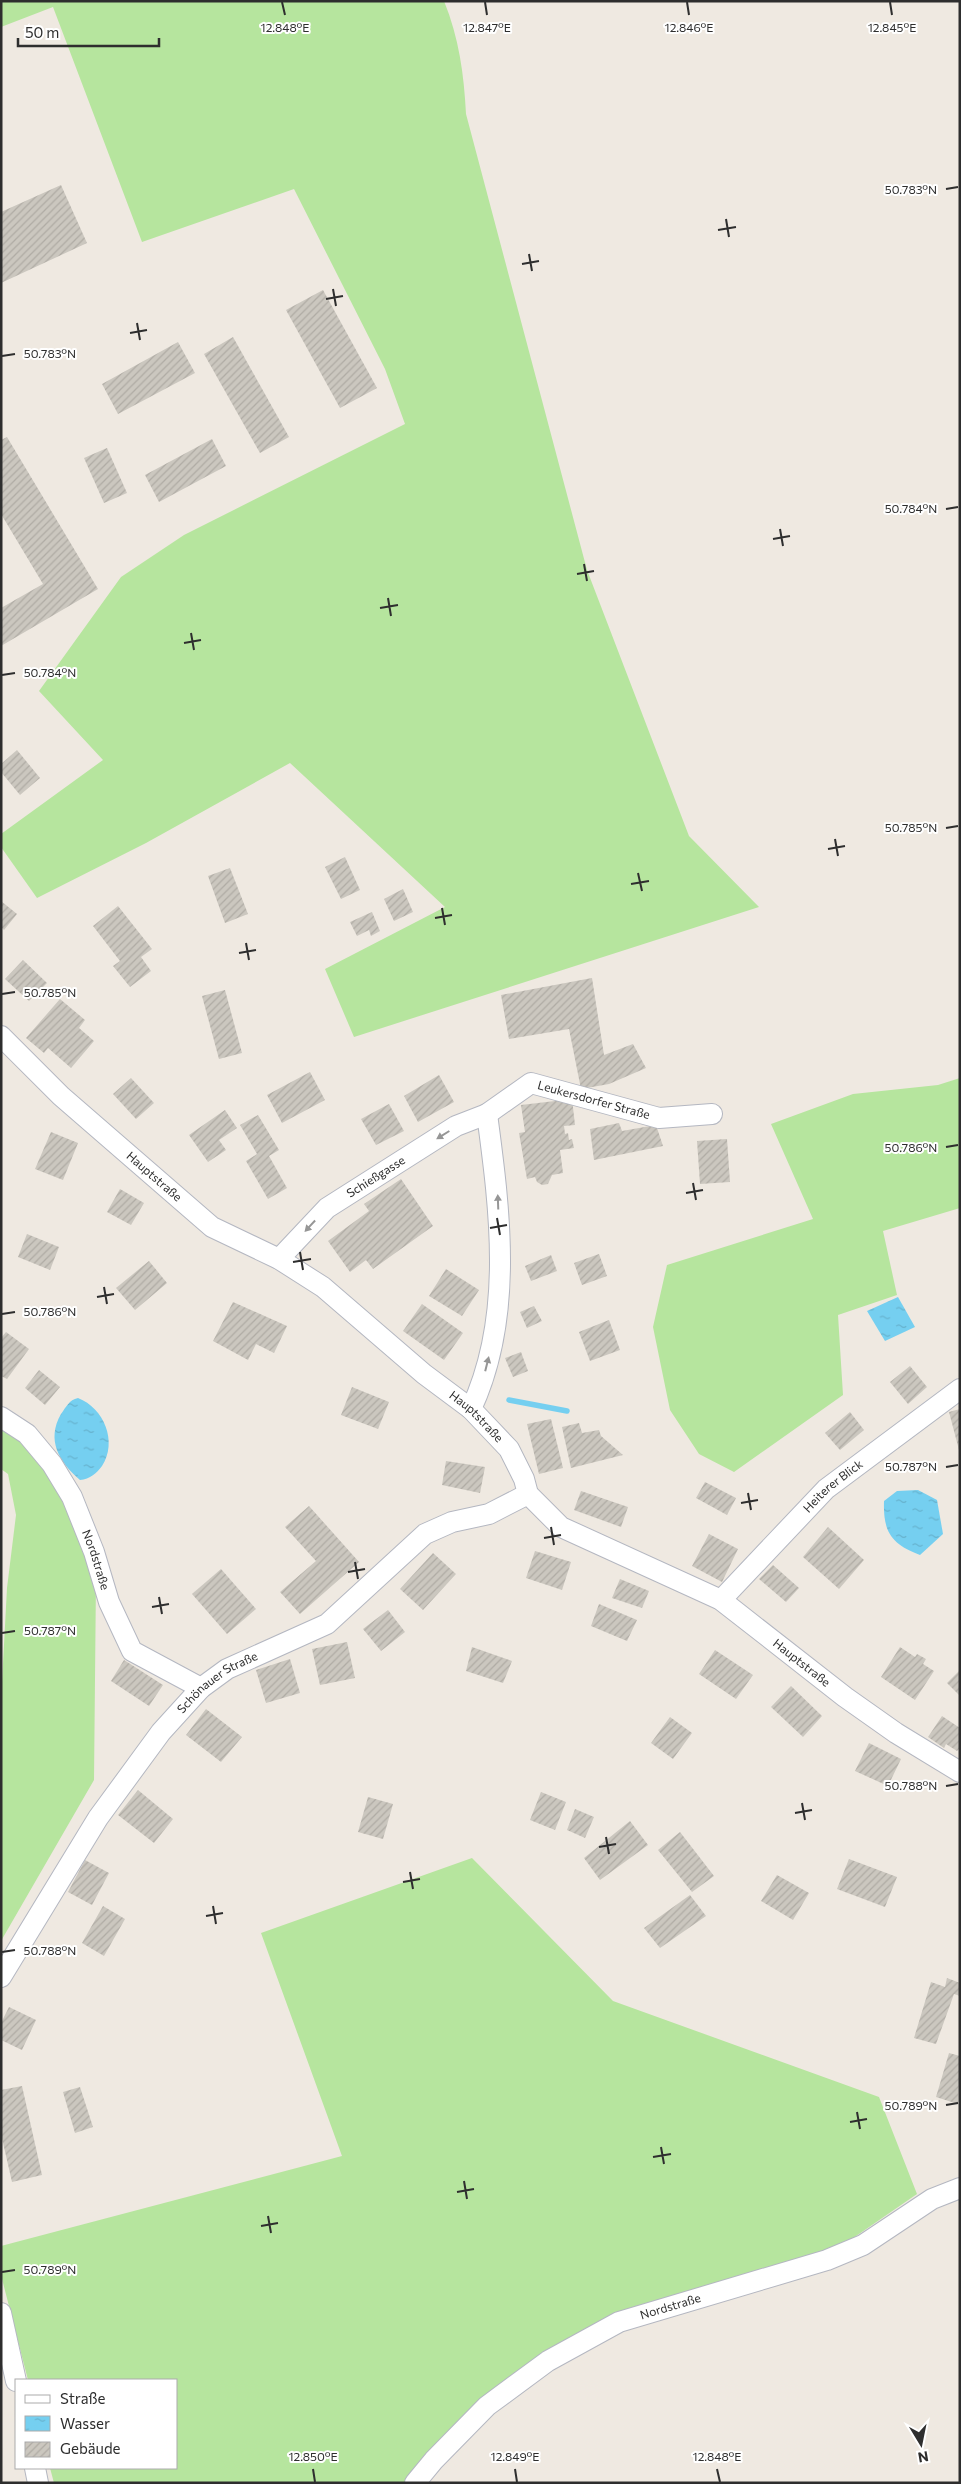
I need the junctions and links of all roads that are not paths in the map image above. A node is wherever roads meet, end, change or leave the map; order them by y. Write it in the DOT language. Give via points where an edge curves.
graph roads {
  1 [pos="1,1036"];
  2 [pos="487,1114"];
  3 [pos="712,1114"];
  4 [pos="279,1259"];
  5 [pos="960,1389"];
  6 [pos="471,1409"];
  7 [pos="1,1417"];
  8 [pos="528,1494"];
  9 [pos="721,1600"];
  10 [pos="201,1688"];
  11 [pos="960,1772"];
  12 [pos="1,1977"];
  13 [pos="960,2188"];
  14 [pos="1,2313"];
  15 [pos="16,2379"];
  16 [pos="35,2469"];
  17 [pos="38,2483"];
  18 [pos="416,2483"];
  1 -- 4 [label="street, Hauptstraße" via="61,1096 212,1227"];
  2 -- 3 [label="street, Leukersdorfer Straße" via="531,1083 659,1118"];
  2 -- 4 [label="street, Schießgasse, one-way" via="456,1126 327,1208"];
  6 -- 2 [label="street, one-way" via="481,1387 495,1333 500,1274 498,1193"];
  4 -- 6 [label="street, Hauptstraße" via="323,1287 424,1374"];
  5 -- 9 [label="street, Heiterer Blick" via="826,1489"];
  6 -- 8 [label="street, Hauptstraße" via="509,1448"];
  7 -- 10 [label="street, Nordstraße" via="28,1434 72,1497 109,1602 132,1650"];
  8 -- 9 [label="street, Hauptstraße" via="561,1527"];
  8 -- 10 [label="street, Schönauer Straße" via="489,1514 452,1522 425,1534 327,1624 249,1657"];
  9 -- 11 [label="street, Hauptstraße" via="896,1733"];
  10 -- 12 [label="street, Schönauer Straße" via="162,1732 98,1818"];
  13 -- 18 [label="street, Nordstraße" via="932,2199 864,2245 827,2260 619,2322 548,2361 487,2406"];
  14 -- 15 [label="street"];
  16 -- 17 [label="street"];
}
